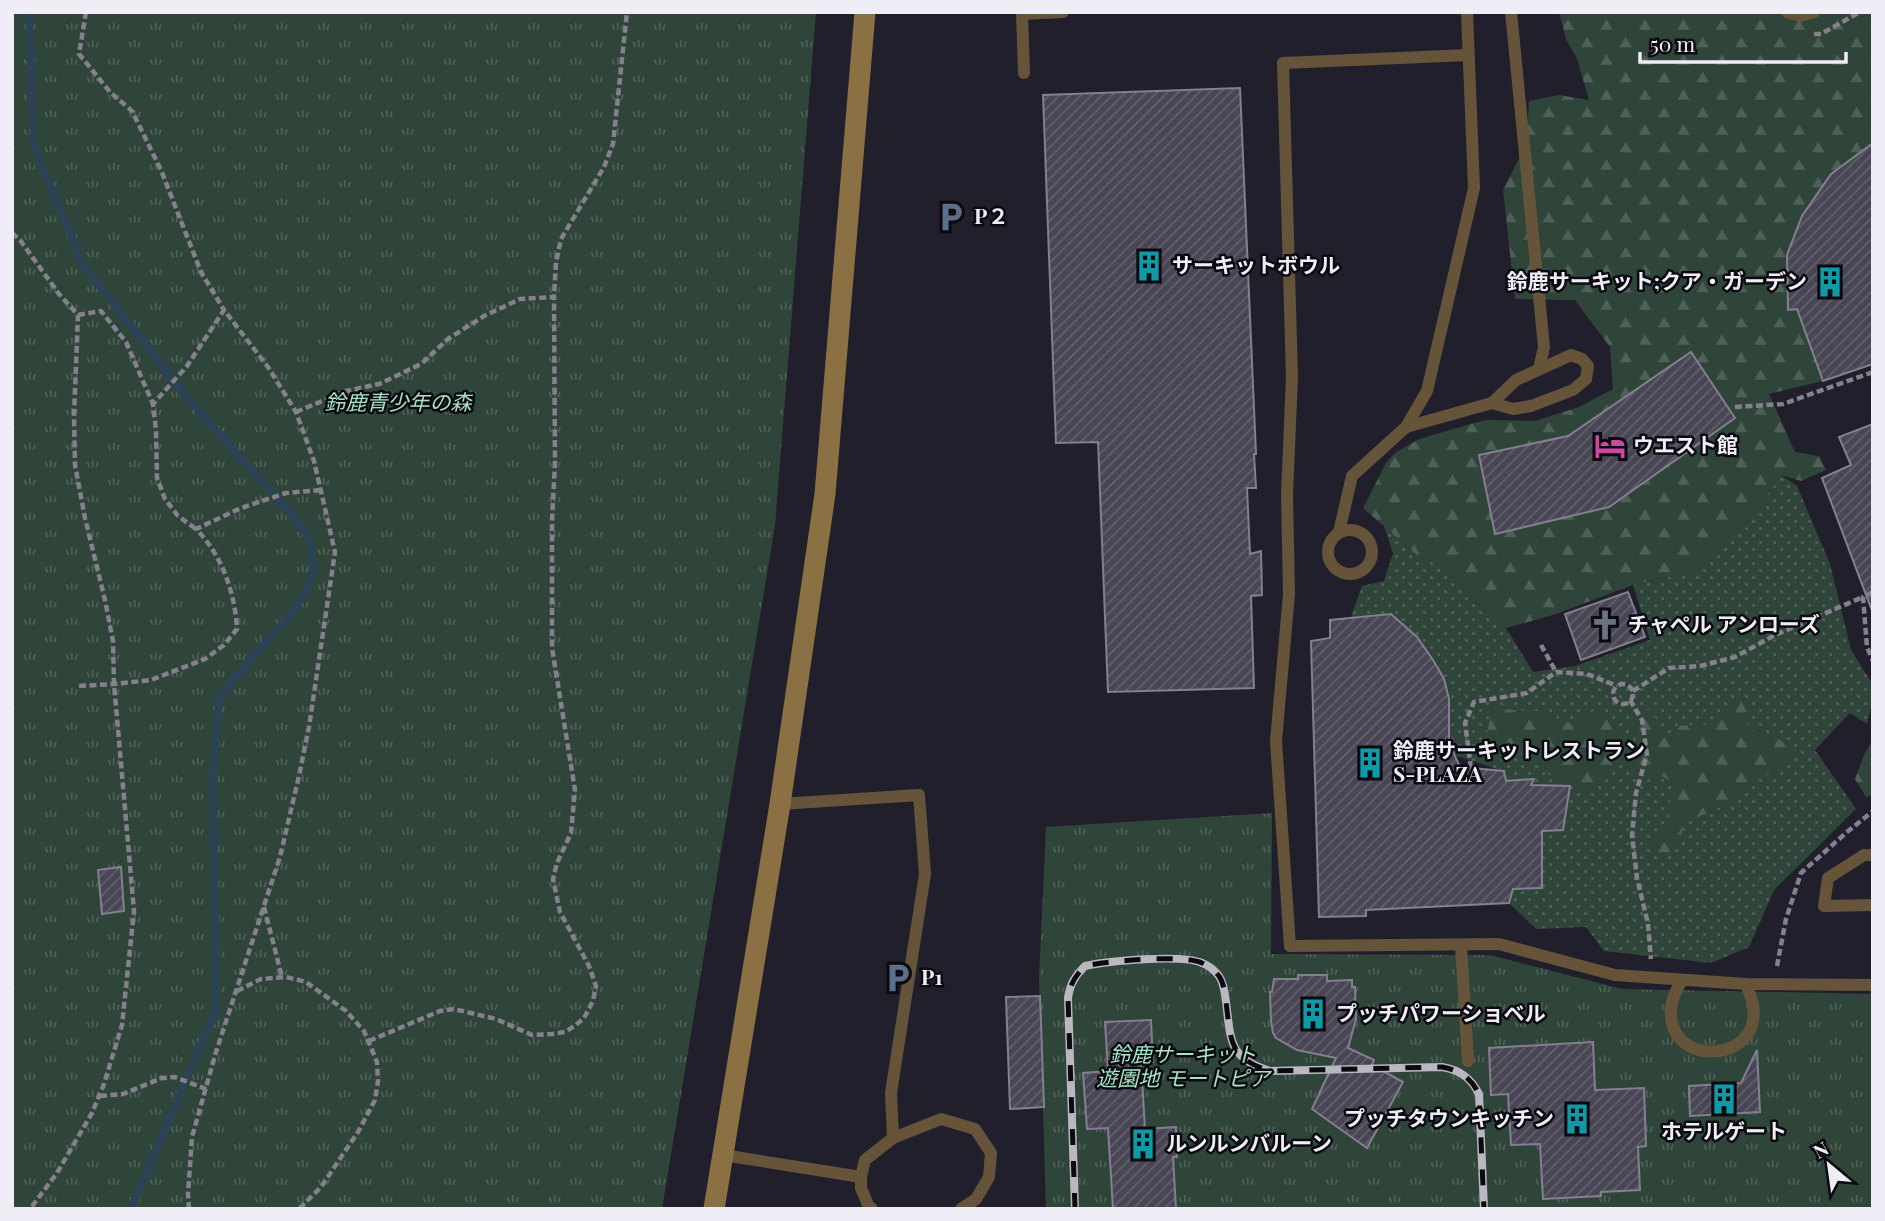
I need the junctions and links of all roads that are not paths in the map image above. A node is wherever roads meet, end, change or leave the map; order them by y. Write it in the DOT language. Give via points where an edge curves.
graph roads {
  1 [pos="865,12"];
  2 [pos="1063,12"];
  3 [pos="1467,12"];
  4 [pos="1511,12"];
  5 [pos="1787,12"];
  6 [pos="1814,12"];
  7 [pos="1468,55"];
  8 [pos="1024,73"];
  9 [pos="1539,369"];
  10 [pos="1492,403"];
  11 [pos="1406,427"];
  12 [pos="1339,532"];
  13 [pos="780,804"];
  14 [pos="1873,855"];
  15 [pos="1873,905"];
  16 [pos="1461,945"];
  17 [pos="1682,980"];
  18 [pos="1746,984"];
  19 [pos="1873,985"];
  20 [pos="1468,1061"];
  21 [pos="893,1138"];
  22 [pos="723,1155"];
  23 [pos="861,1177"];
  24 [pos="714,1209"];
  25 [pos="872,1209"];
  26 [pos="961,1209"];
  1 -- 13 [label="street" via="825,494"];
  2 -- 8 [label="lane" via="1022,14"];
  3 -- 7 [label="lane"];
  4 -- 9 [label="lane" via="1544,347"];
  5 -- 6 [label="lane" via="1800,16"];
  7 -- 11 [label="lane" via="1474,188 1427,391"];
  7 -- 16 [label="lane" via="1283,63 1292,377 1289,594 1276,741 1290,946"];
  9 -- 10 [label="lane" via="1516,380"];
  9 -- 10 [label="lane" via="1571,355 1588,366 1586,379 1573,390 1513,409"];
  10 -- 11 [label="lane"];
  11 -- 12 [label="lane" via="1352,476"];
  13 -- 21 [label="lane" via="919,795 925,874 891,1093"];
  13 -- 22 [label="street"];
  14 -- 15 [label="lane" via="1864,855 1828,878 1824,906"];
  16 -- 17 [label="lane" via="1499,944 1615,975"];
  16 -- 20 [label="lane"];
  17 -- 18 [label="lane"];
  17 -- 18 [label="lane" via="1673,996 1672,1024 1690,1046 1716,1053 1740,1042 1749,1031 1753,1005"];
  18 -- 19 [label="lane"];
  21 -- 23 [label="lane" via="865,1160"];
  21 -- 26 [label="lane" via="941,1119 975,1129 991,1153 989,1177 976,1199"];
  22 -- 23 [label="lane"];
  22 -- 24 [label="street"];
  23 -- 25 [label="lane" via="861,1188"];
}
